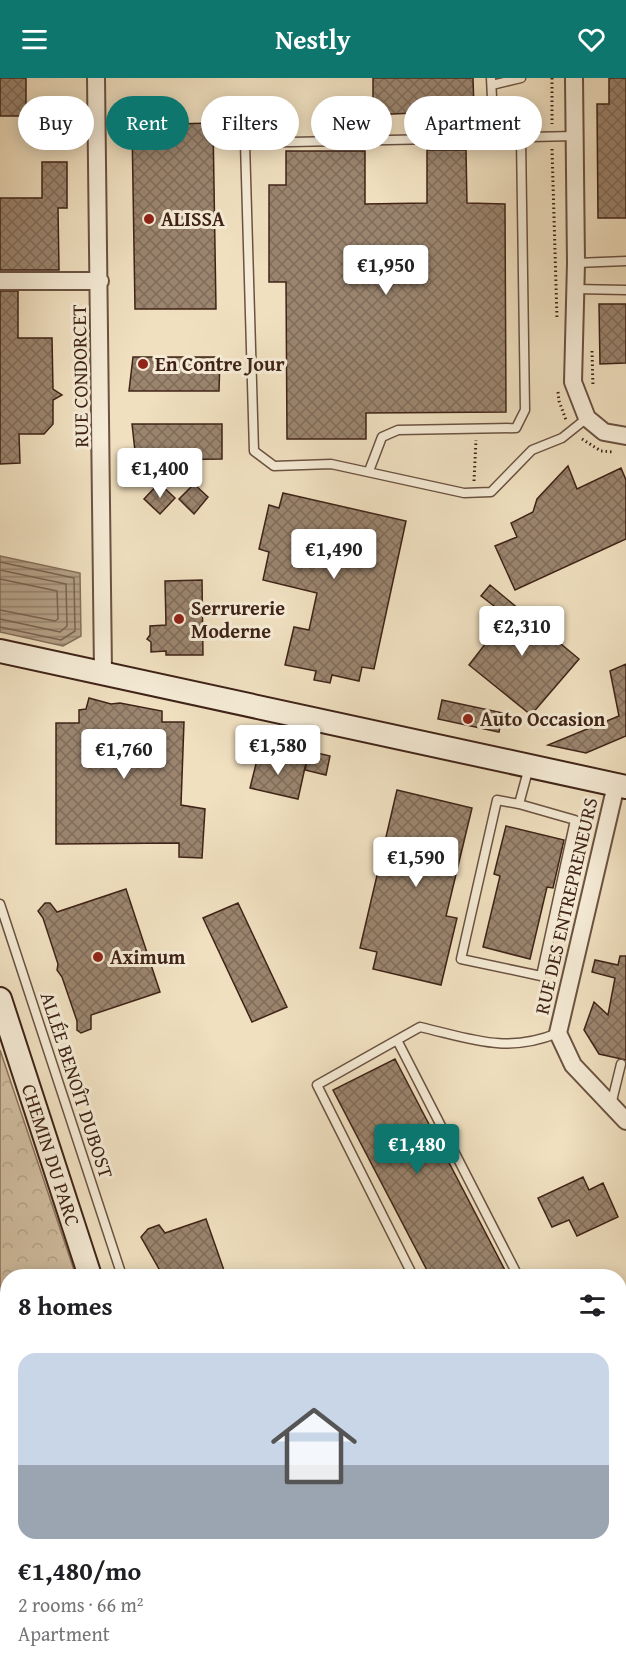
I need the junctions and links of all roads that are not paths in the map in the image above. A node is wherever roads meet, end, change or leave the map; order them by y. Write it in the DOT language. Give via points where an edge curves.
graph roads {
  1 [pos="96,78"];
  2 [pos="521,78"];
  3 [pos="574,78"];
  4 [pos="491,82"];
  5 [pos="575,136"];
  6 [pos="542,137"];
  7 [pos="404,139"];
  8 [pos="521,150"];
  9 [pos="626,261"];
  10 [pos="576,263"];
  11 [pos="0,281"];
  12 [pos="100,281"];
  13 [pos="575,289"];
  14 [pos="626,290"];
  15 [pos="587,418"];
  16 [pos="626,436"];
  17 [pos="369,471"];
  18 [pos="0,651"];
  19 [pos="103,673"];
  20 [pos="530,767"];
  21 [pos="621,786"];
  22 [pos="519,804"];
  23 [pos="0,904"];
  24 [pos="0,999"];
  25 [pos="558,1033"];
  26 [pos="397,1040"];
  27 [pos="621,1064"];
  28 [pos="611,1105"];
  29 [pos="626,1121"];
  30 [pos="88,1269"];
  31 [pos="120,1269"];
  32 [pos="409,1269"];
  33 [pos="514,1269"];
  1 -- 12 [label="street, RUE CONDORCET"];
  2 -- 4 [label="lane"];
  3 -- 5 [label="street"];
  5 -- 6 [label="lane"];
  5 -- 10 [label="street"];
  7 -- 17 [label="lane" via="245,142 254,452 274,466 330,464"];
  8 -- 17 [label="lane" via="525,410 516,428 398,430 382,437"];
  9 -- 10 [label="lane"];
  10 -- 13 [label="street"];
  11 -- 12 [label="street"];
  12 -- 19 [label="street, RUE CONDORCET"];
  13 -- 14 [label="lane"];
  13 -- 15 [label="street" via="573,382"];
  15 -- 16 [label="street" via="604,432"];
  15 -- 17 [label="lane" via="562,438 532,450 491,492 471,493"];
  18 -- 19 [label="street"];
  19 -- 20 [label="street"];
  20 -- 21 [label="street"];
  20 -- 22 [label="lane"];
  21 -- 25 [label="street, RUE DES ENTREPRENEURS"];
  22 -- 22 [label="lane" via="497,800 462,959 541,976 575,820"];
  23 -- 31 [label="lane, ALLÉE BENOÎT DUBOST"];
  24 -- 30 [label="street, CHEMIN DU PARC"];
  25 -- 26 [label="lane" via="537,1042 494,1045 420,1027"];
  25 -- 28 [label="street, RUE DES ENTREPRENEURS" via="573,1065"];
  26 -- 32 [label="lane" via="317,1085"];
  26 -- 33 [label="lane"];
  27 -- 28 [label="lane"];
  28 -- 29 [label="street, RUE DES ENTREPRENEURS"];
}
